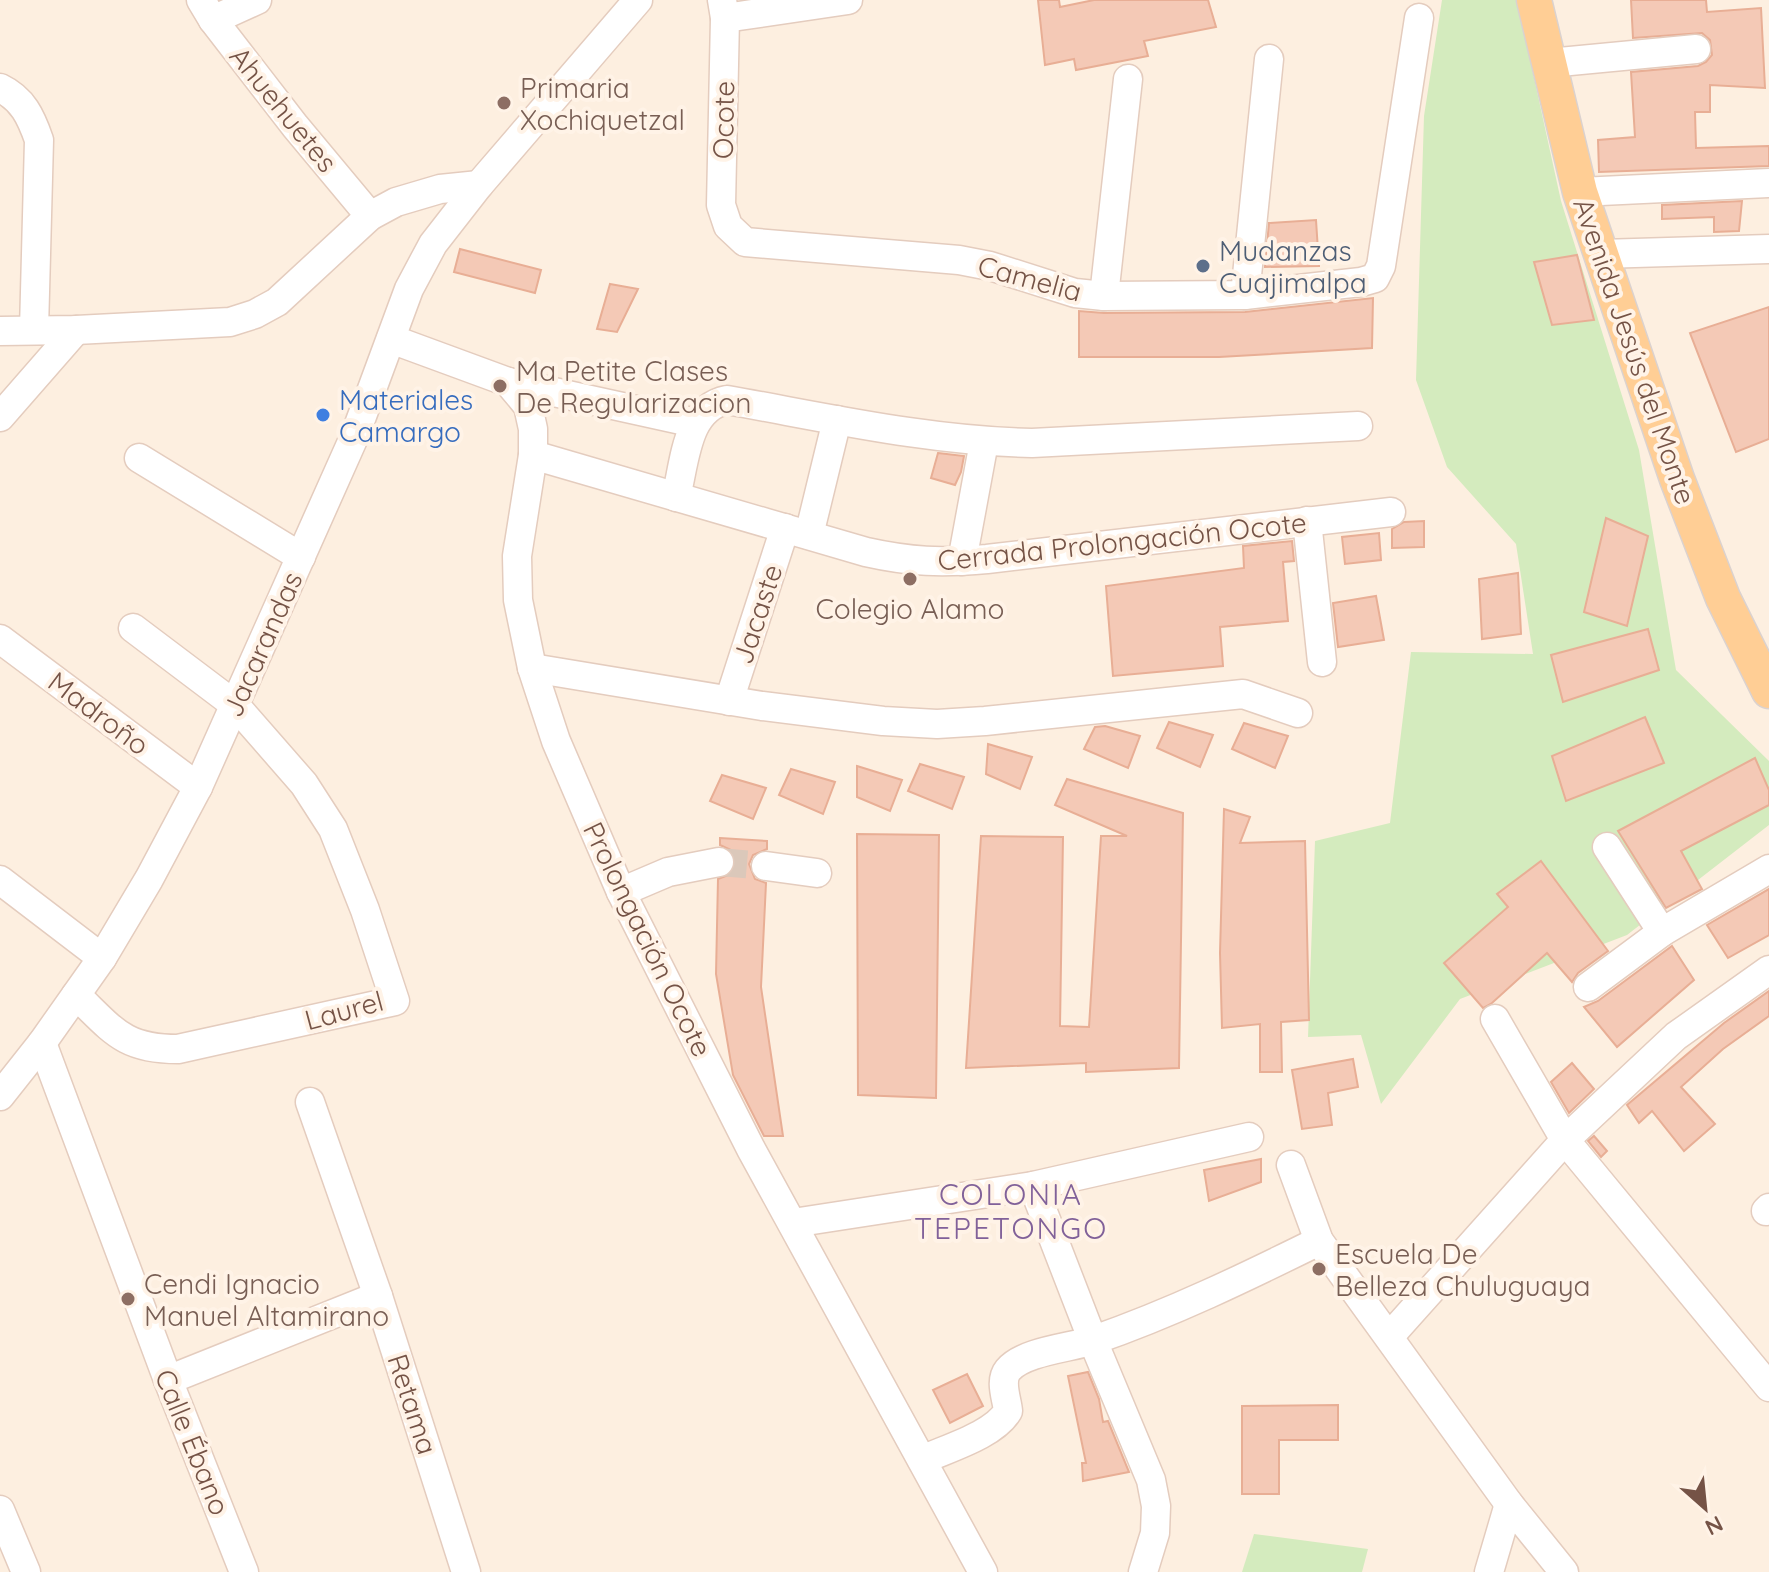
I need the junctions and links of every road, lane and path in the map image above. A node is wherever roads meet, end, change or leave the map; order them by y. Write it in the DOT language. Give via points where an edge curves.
graph roads {
  1 [pos="257,0"];
  2 [pos="638,0"];
  3 [pos="848,0"];
  4 [pos="1534,0"];
  5 [pos="724,9"];
  6 [pos="207,10"];
  7 [pos="1419,18"];
  8 [pos="1696,49"];
  9 [pos="1269,59"];
  10 [pos="1549,63"];
  11 [pos="1128,79"];
  12 [pos="0,88"];
  13 [pos="1769,183"];
  14 [pos="479,185"];
  15 [pos="1580,192"];
  16 [pos="370,216"];
  17 [pos="736,235"];
  18 [pos="1769,249"];
  19 [pos="1601,254"];
  20 [pos="1245,295"];
  21 [pos="1104,296"];
  22 [pos="34,330"];
  23 [pos="76,330"];
  24 [pos="0,331"];
  25 [pos="391,339"];
  26 [pos="508,382"];
  27 [pos="704,413"];
  28 [pos="0,417"];
  29 [pos="837,420"];
  30 [pos="1358,426"];
  31 [pos="984,442"];
  32 [pos="533,455"];
  33 [pos="139,458"];
  34 [pos="676,497"];
  35 [pos="1391,512"];
  36 [pos="1307,521"];
  37 [pos="797,532"];
  38 [pos="301,557"];
  39 [pos="962,561"];
  40 [pos="133,628"];
  41 [pos="0,639"];
  42 [pos="1322,662"];
  43 [pos="532,668"];
  44 [pos="1769,691"];
  45 [pos="729,701"];
  46 [pos="235,705"];
  47 [pos="1298,713"];
  48 [pos="198,787"];
  49 [pos="1607,847"];
  50 [pos="719,862"];
  51 [pos="766,866"];
  52 [pos="1769,869"];
  53 [pos="817,873"];
  54 [pos="0,880"];
  55 [pos="621,892"];
  56 [pos="1662,932"];
  57 [pos="102,958"];
  58 [pos="1769,970"];
  59 [pos="1588,987"];
  60 [pos="76,995"];
  61 [pos="1495,1019"];
  62 [pos="42,1043"];
  63 [pos="3,1086"];
  64 [pos="310,1102"];
  65 [pos="1249,1137"];
  66 [pos="1565,1140"];
  67 [pos="1291,1165"];
  68 [pos="1033,1186"];
  69 [pos="793,1223"];
  70 [pos="1319,1241"];
  71 [pos="378,1296"];
  72 [pos="1389,1337"];
  73 [pos="1093,1341"];
  74 [pos="168,1380"];
  75 [pos="1769,1387"];
  76 [pos="922,1460"];
  77 [pos="1509,1504"];
  78 [pos="0,1510"];
  79 [pos="26,1572"];
  80 [pos="244,1572"];
  81 [pos="466,1572"];
  82 [pos="983,1572"];
  83 [pos="1143,1572"];
  84 [pos="1489,1572"];
  85 [pos="1564,1572"];
  1 -- 6 [label="street"];
  2 -- 14 [label="street, Jacarandas"];
  3 -- 5 [label="street"];
  4 -- 10 [label="main road, Avenida Jesús del Monte"];
  5 -- 17 [label="street, Ocote" via="721,205"];
  6 -- 16 [label="street, Ahuehuetes"];
  7 -- 20 [label="street, Camelia" via="1375,278"];
  8 -- 10 [label="street"];
  9 -- 20 [label="street"];
  10 -- 15 [label="main road, Avenida Jesús del Monte"];
  11 -- 21 [label="street"];
  12 -- 22 [label="street" via="30,114 39,140"];
  13 -- 15 [label="street"];
  14 -- 16 [label="street" via="440,189"];
  14 -- 25 [label="street, Jacarandas" via="433,244"];
  15 -- 19 [label="main road, Avenida Jesús del Monte"];
  16 -- 23 [label="street" via="277,302 255,314 230,322"];
  17 -- 21 [label="street, Camelia" via="756,244 959,260 1075,293"];
  18 -- 19 [label="street"];
  19 -- 44 [label="main road, Avenida Jesús del Monte" via="1688,509 1723,598"];
  20 -- 21 [label="street, Camelia"];
  22 -- 23 [label="street"];
  22 -- 24 [label="street"];
  23 -- 28 [label="street"];
  25 -- 26 [label="street"];
  25 -- 38 [label="street, Jacarandas"];
  26 -- 27 [label="street"];
  26 -- 32 [label="street, Prolongación Ocote" via="528,406"];
  27 -- 29 [label="street" via="727,400"];
  27 -- 34 [label="street"];
  29 -- 31 [label="street"];
  29 -- 37 [label="street, Jacaste"];
  30 -- 31 [label="street"];
  31 -- 39 [label="street"];
  32 -- 34 [label="street, Cerrada Prolongación Ocote"];
  32 -- 43 [label="street, Prolongación Ocote" via="517,556 518,600"];
  33 -- 38 [label="street"];
  34 -- 37 [label="street, Cerrada Prolongación Ocote"];
  35 -- 36 [label="street, Cerrada Prolongación Ocote"];
  36 -- 39 [label="street, Cerrada Prolongación Ocote"];
  36 -- 42 [label="street"];
  37 -- 39 [label="street, Cerrada Prolongación Ocote" via="907,561"];
  37 -- 45 [label="street, Jacaste"];
  38 -- 46 [label="street, Jacarandas"];
  40 -- 46 [label="street"];
  41 -- 48 [label="street, Madroño"];
  43 -- 45 [label="street"];
  43 -- 55 [label="street, Prolongación Ocote" via="556,741"];
  45 -- 47 [label="street" via="937,724 1243,694"];
  46 -- 48 [label="street, Jacarandas"];
  46 -- 60 [label="street, Laurel" via="304,784 333,829 395,1001 178,1049 153,1049 122,1038"];
  48 -- 57 [label="street, Jacarandas"];
  49 -- 56 [label="street"];
  50 -- 55 [label="street" via="668,872"];
  51 -- 53 [label="street"];
  52 -- 56 [label="street"];
  54 -- 57 [label="street"];
  55 -- 69 [label="street, Prolongación Ocote"];
  56 -- 59 [label="street"];
  57 -- 60 [label="street, Jacarandas"];
  58 -- 66 [label="street" via="1676,1036"];
  60 -- 62 [label="street, Jacarandas"];
  61 -- 66 [label="street"];
  62 -- 63 [label="street, Jacarandas"];
  62 -- 74 [label="street, Calle Ébano"];
  64 -- 71 [label="street, Retama"];
  65 -- 68 [label="street"];
  66 -- 72 [label="street"];
  66 -- 75 [label="street"];
  67 -- 70 [label="street"];
  68 -- 69 [label="street"];
  68 -- 73 [label="street"];
  69 -- 76 [label="street, Prolongación Ocote"];
  70 -- 72 [label="street"];
  70 -- 73 [label="street" via="1224,1288"];
  71 -- 74 [label="street"];
  71 -- 81 [label="street, Retama"];
  72 -- 77 [label="street"];
  73 -- 76 [label="street" via="1017,1363 1006,1372 1003,1384 1008,1411 1003,1421"];
  73 -- 83 [label="street" via="1151,1480 1155,1533"];
  74 -- 80 [label="street, Calle Ébano"];
  76 -- 82 [label="street, Prolongación Ocote"];
  77 -- 84 [label="street"];
  77 -- 85 [label="street"];
  78 -- 79 [label="street"];
}
